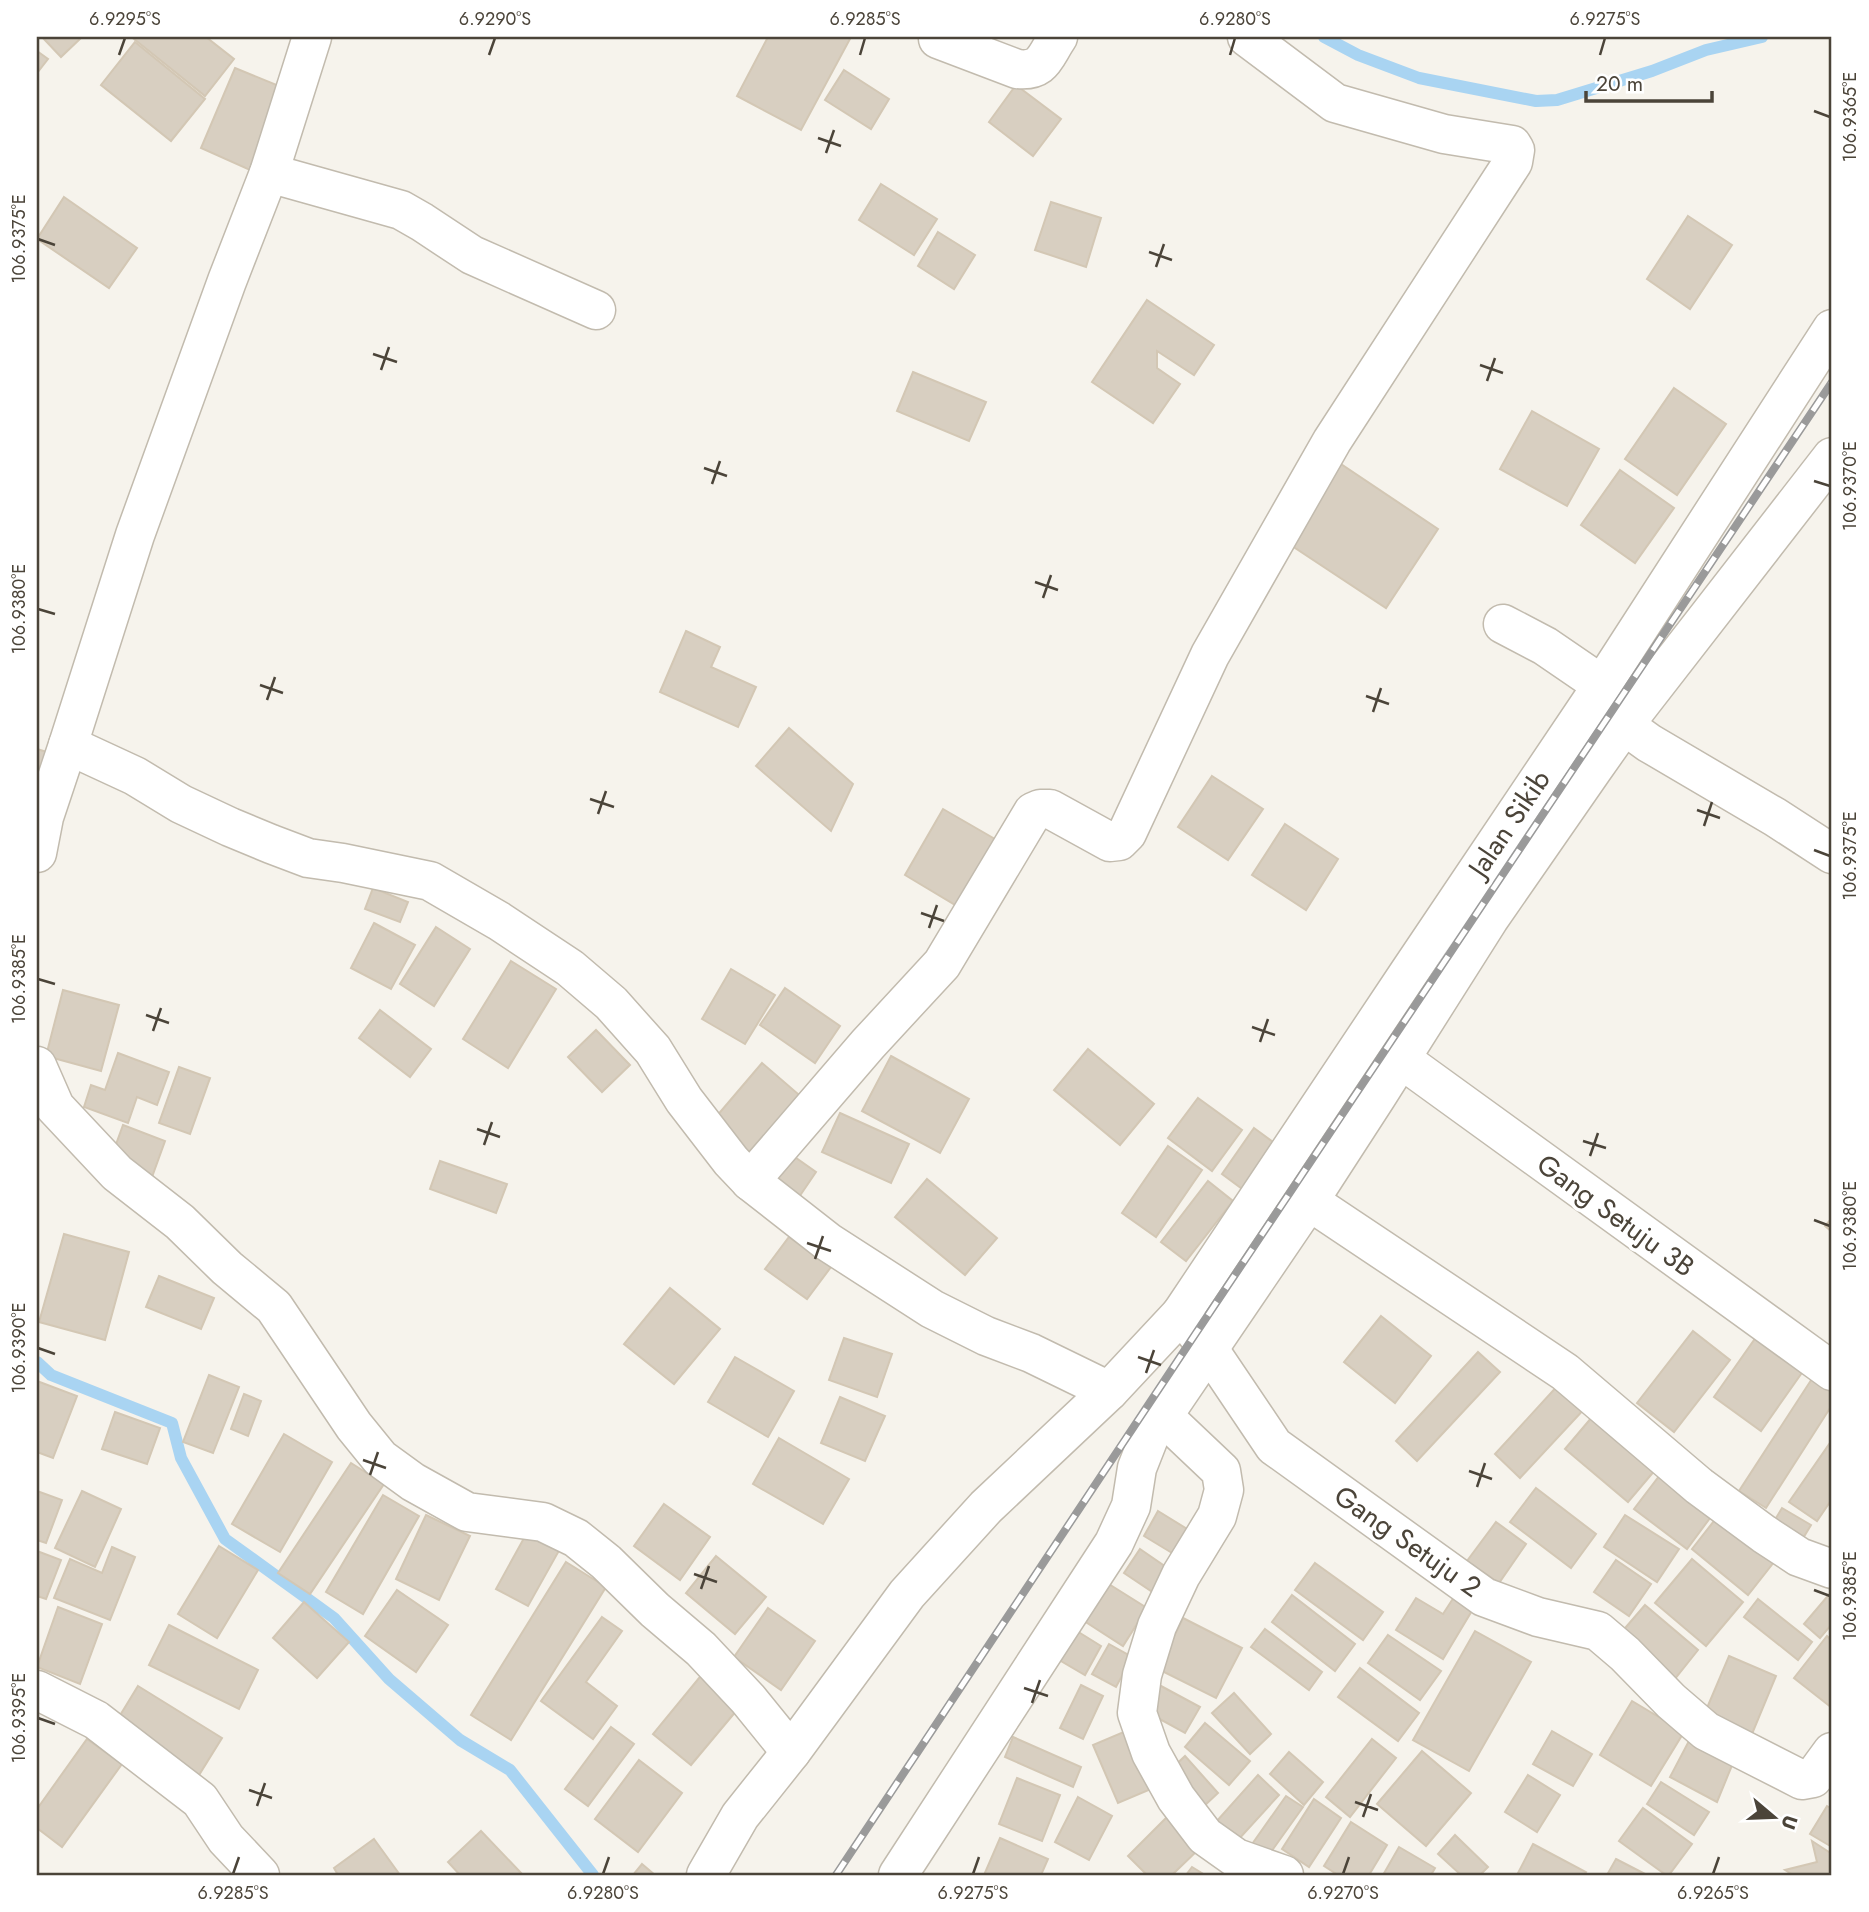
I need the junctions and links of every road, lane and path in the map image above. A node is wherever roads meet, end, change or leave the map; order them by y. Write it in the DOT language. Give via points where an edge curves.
graph roads {
  1 [pos="312,37"];
  2 [pos="1058,37"];
  3 [pos="1247,37"];
  4 [pos="938,39"];
  5 [pos="269,173"];
  6 [pos="596,310"];
  7 [pos="1832,329"];
  8 [pos="1832,457"];
  9 [pos="1503,624"];
  10 [pos="1602,685"];
  11 [pos="1624,725"];
  12 [pos="68,746"];
  13 [pos="37,853"];
  14 [pos="1832,854"];
  15 [pos="1401,1059"];
  16 [pos="37,1066"];
  17 [pos="750,1181"];
  18 [pos="1309,1201"];
  19 [pos="1195,1332"];
  20 [pos="1832,1371"];
  21 [pos="1109,1391"];
  22 [pos="1164,1417"];
  23 [pos="1832,1569"];
  24 [pos="37,1690"];
  25 [pos="791,1752"];
  26 [pos="1832,1752"];
  27 [pos="260,1875"];
  28 [pos="706,1875"];
  29 [pos="898,1875"];
  30 [pos="1284,1875"];
  1 -- 5 [label="street"];
  2 -- 4 [label="street" via="1041,64 1030,70"];
  3 -- 17 [label="street" via="1335,103 1444,134 1512,145 1513,163 1332,441 1209,655 1127,833 1110,842 1050,809 1033,812 942,964"];
  5 -- 6 [label="street" via="401,210 472,255"];
  5 -- 12 [label="street" via="135,535"];
  7 -- 10 [label="street, Jalan Sikib"];
  8 -- 11 [label="street"];
  9 -- 10 [label="street"];
  10 -- 19 [label="street, Jalan Sikib"];
  11 -- 14 [label="street"];
  11 -- 15 [label="street" via="1489,919"];
  12 -- 13 [label="street"];
  12 -- 17 [label="street" via="271,844 308,858 430,881 499,921 570,968 611,1003 653,1050 714,1141"];
  15 -- 18 [label="street"];
  15 -- 20 [label="street, Gang Setuju 3B"];
  16 -- 25 [label="street" via="55,1107 117,1173 274,1307 380,1458 467,1512 543,1522 576,1538 701,1649"];
  17 -- 21 [label="street" via="828,1242 932,1309"];
  18 -- 19 [label="street"];
  18 -- 23 [label="street" via="1565,1372 1699,1486 1764,1534 1799,1557"];
  19 -- 21 [label="street"];
  19 -- 22 [label="street"];
  19 -- 26 [label="street, Gang Setuju 2" via="1274,1446 1484,1597 1538,1617 1598,1631 1706,1731 1802,1780 1813,1778"];
  21 -- 25 [label="street" via="986,1507 908,1594"];
  22 -- 29 [label="street" via="1150,1435 1131,1506 1114,1543"];
  22 -- 30 [label="street" via="1221,1471 1224,1490 1217,1516 1157,1626 1142,1675 1137,1713 1151,1754 1205,1836 1236,1858"];
  24 -- 27 [label="street" via="96,1720 200,1800 226,1839"];
  25 -- 28 [label="street" via="740,1816"];
}
